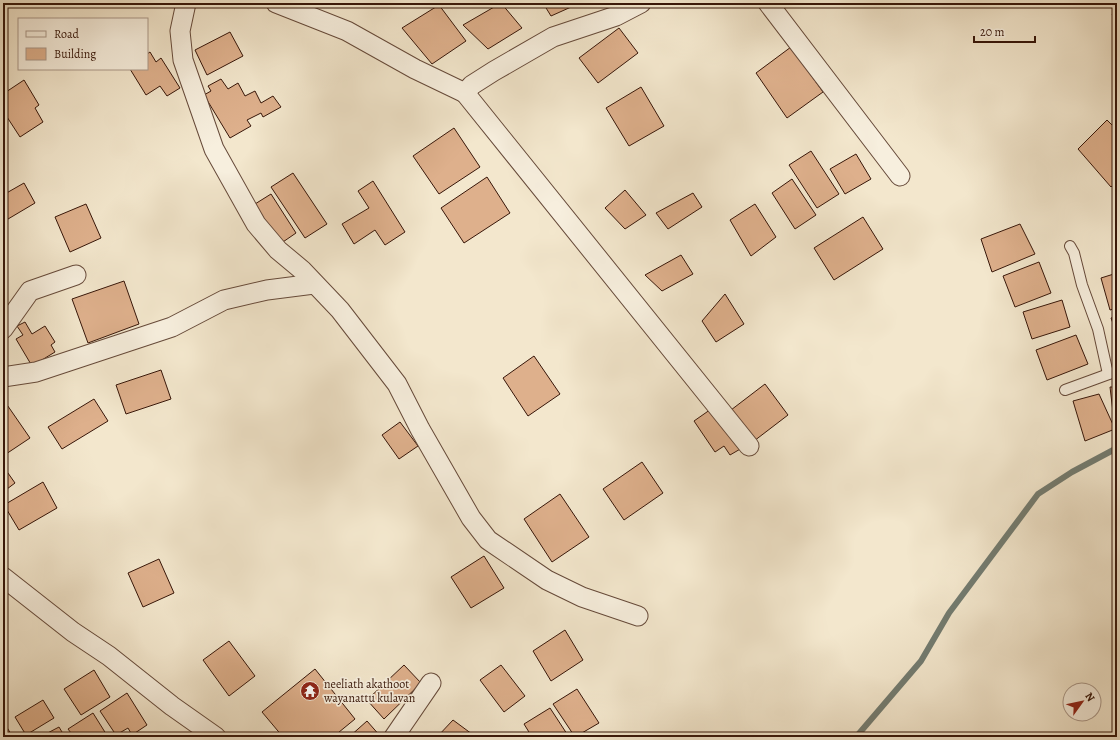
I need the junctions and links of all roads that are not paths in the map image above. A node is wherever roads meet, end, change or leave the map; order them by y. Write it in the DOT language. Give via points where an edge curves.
graph roads {
  1 [pos="186,3"];
  2 [pos="276,3"];
  3 [pos="641,3"];
  4 [pos="768,3"];
  5 [pos="465,93"];
  6 [pos="900,176"];
  7 [pos="1070,246"];
  8 [pos="76,275"];
  9 [pos="314,284"];
  10 [pos="3,329"];
  11 [pos="4,371"];
  12 [pos="1113,372"];
  13 [pos="1065,390"];
  14 [pos="749,446"];
  15 [pos="3,577"];
  16 [pos="638,616"];
  17 [pos="431,683"];
  18 [pos="216,737"];
  19 [pos="394,737"];
  1 -- 9 [label="street" via="180,31 183,60 214,149 256,224 278,250"];
  2 -- 5 [label="street" via="347,31 415,69"];
  3 -- 5 [label="street" via="616,16 553,37 494,71 472,85"];
  4 -- 6 [label="street"];
  5 -- 14 [label="street"];
  7 -- 12 [label="lane"];
  8 -- 10 [label="street" via="30,291"];
  9 -- 11 [label="street" via="267,290 224,300 172,327 36,372"];
  9 -- 16 [label="street" via="340,310 397,384 471,518 488,540 547,580 582,597"];
  12 -- 13 [label="lane"];
  15 -- 18 [label="street" via="66,627 109,656"];
  17 -- 19 [label="street"];
}
